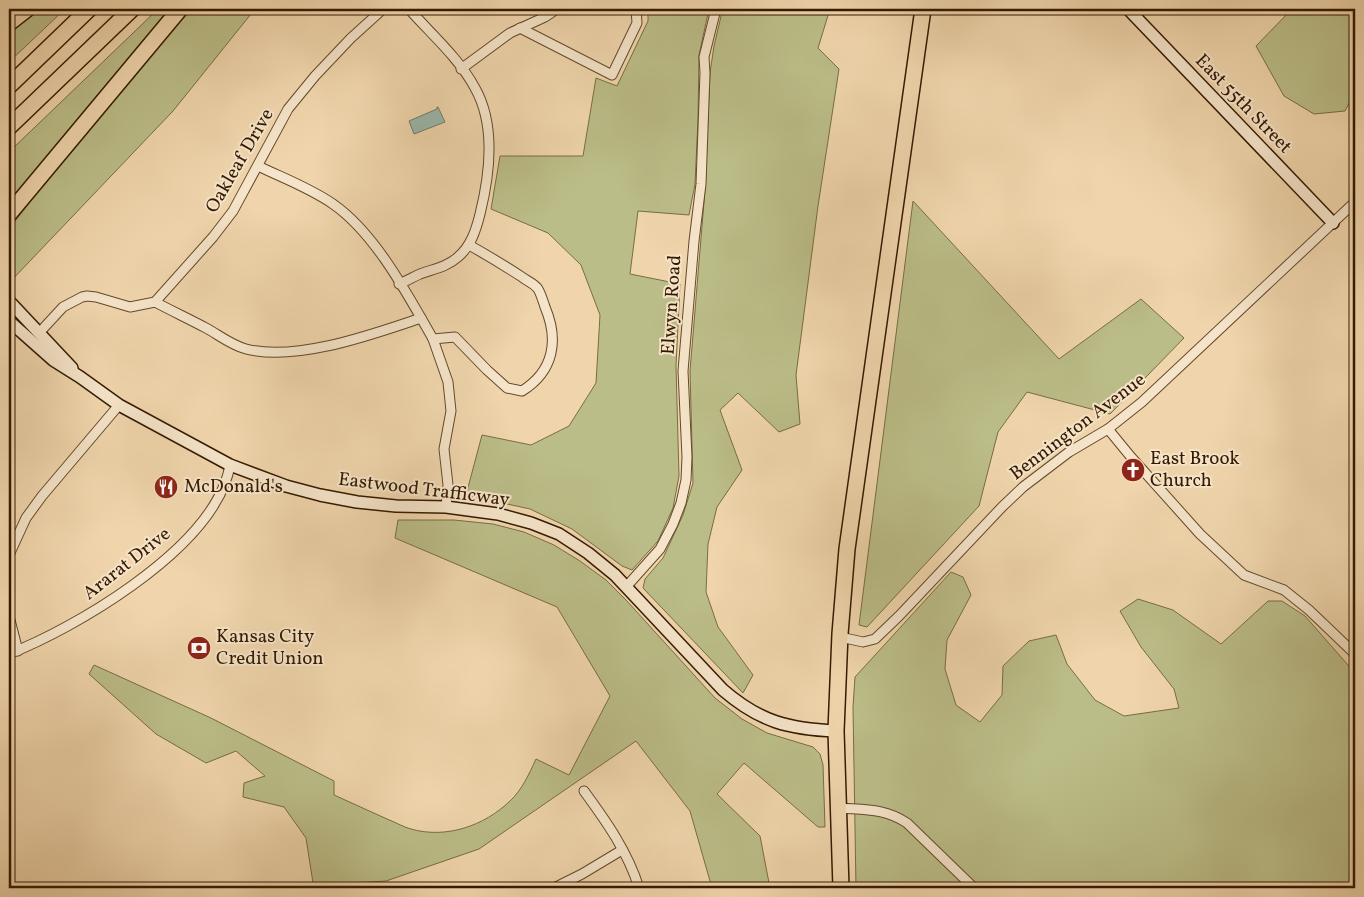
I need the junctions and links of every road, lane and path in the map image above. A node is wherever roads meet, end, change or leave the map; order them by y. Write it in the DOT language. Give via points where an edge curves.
graph roads {
  1 [pos="27,9"];
  2 [pos="89,9"];
  3 [pos="132,9"];
  4 [pos="180,9"];
  5 [pos="384,9"];
  6 [pos="409,9"];
  7 [pos="557,9"];
  8 [pos="636,9"];
  9 [pos="716,9"];
  10 [pos="923,9"];
  11 [pos="1128,9"];
  12 [pos="9,23"];
  13 [pos="520,28"];
  14 [pos="461,69"];
  15 [pos="9,86"];
  16 [pos="9,126"];
  17 [pos="258,166"];
  18 [pos="1355,202"];
  19 [pos="9,214"];
  20 [pos="1333,223"];
  21 [pos="469,244"];
  22 [pos="399,284"];
  23 [pos="9,301"];
  24 [pos="155,302"];
  25 [pos="421,318"];
  26 [pos="9,321"];
  27 [pos="39,333"];
  28 [pos="433,339"];
  29 [pos="80,377"];
  30 [pos="120,405"];
  31 [pos="1108,429"];
  32 [pos="230,465"];
  33 [pos="446,507"];
  34 [pos="9,555"];
  35 [pos="626,587"];
  36 [pos="9,616"];
  37 [pos="840,638"];
  38 [pos="13,652"];
  39 [pos="1355,654"];
  40 [pos="836,730"];
  41 [pos="584,790"];
  42 [pos="839,808"];
  43 [pos="622,850"];
  44 [pos="554,888"];
  45 [pos="639,888"];
  46 [pos="841,888"];
  47 [pos="974,888"];
  1 -- 12 [label="highway"];
  2 -- 15 [label="highway"];
  3 -- 16 [label="highway"];
  4 -- 19 [label="highway"];
  5 -- 17 [label="street, Oakleaf Drive" via="351,38 288,109"];
  6 -- 14 [label="street"];
  7 -- 13 [label="street"];
  8 -- 13 [label="street" via="637,24 612,75"];
  9 -- 35 [label="street, Elwyn Road" via="704,57 701,184 684,372 686,480 675,517 660,549"];
  10 -- 37 [label="highway" via="848,549"];
  11 -- 20 [label="main road, East 55th Street"];
  13 -- 14 [label="street"];
  14 -- 21 [label="street" via="474,86 484,110 489,153 486,188 476,230"];
  17 -- 22 [label="street" via="312,191 347,215 374,245"];
  17 -- 24 [label="street, Oakleaf Drive" via="234,211"];
  18 -- 20 [label="street, Bennington Avenue"];
  20 -- 31 [label="street, Bennington Avenue" via="1142,402"];
  21 -- 22 [label="street" via="458,258 447,265"];
  21 -- 28 [label="street" via="537,287 553,329 550,360 534,384 522,391 507,388 455,337"];
  22 -- 25 [label="street"];
  23 -- 27 [label="main road, Eastwood Trafficway"];
  24 -- 25 [label="street" via="219,337 265,352 344,342"];
  24 -- 27 [label="street" via="130,307 82,297 63,307"];
  25 -- 28 [label="street"];
  26 -- 29 [label="main road, Eastwood Trafficway" via="53,360"];
  27 -- 29 [label="main road, Eastwood Trafficway"];
  28 -- 33 [label="street" via="448,382 451,411 444,449 448,485"];
  29 -- 30 [label="main road, Eastwood Trafficway"];
  30 -- 32 [label="main road, Eastwood Trafficway"];
  30 -- 34 [label="street" via="42,496 26,518"];
  31 -- 37 [label="street, Bennington Avenue" via="1069,452 1016,494 875,639 863,642"];
  31 -- 39 [label="street" via="1200,534 1244,575 1284,590"];
  32 -- 33 [label="main road, Eastwood Trafficway" via="286,486 338,498 396,506"];
  32 -- 38 [label="street, Ararat Drive" via="225,484 212,508 177,548 99,608 58,632"];
  33 -- 35 [label="main road, Eastwood Trafficway" via="531,522 558,534 588,554"];
  35 -- 40 [label="main road, Eastwood Trafficway" via="741,706 788,726"];
  36 -- 38 [label="street"];
  37 -- 40 [label="highway"];
  40 -- 42 [label="highway"];
  41 -- 43 [label="street"];
  42 -- 46 [label="highway"];
  42 -- 47 [label="street" via="884,811 895,815"];
  43 -- 44 [label="street"];
  43 -- 45 [label="street"];
}
